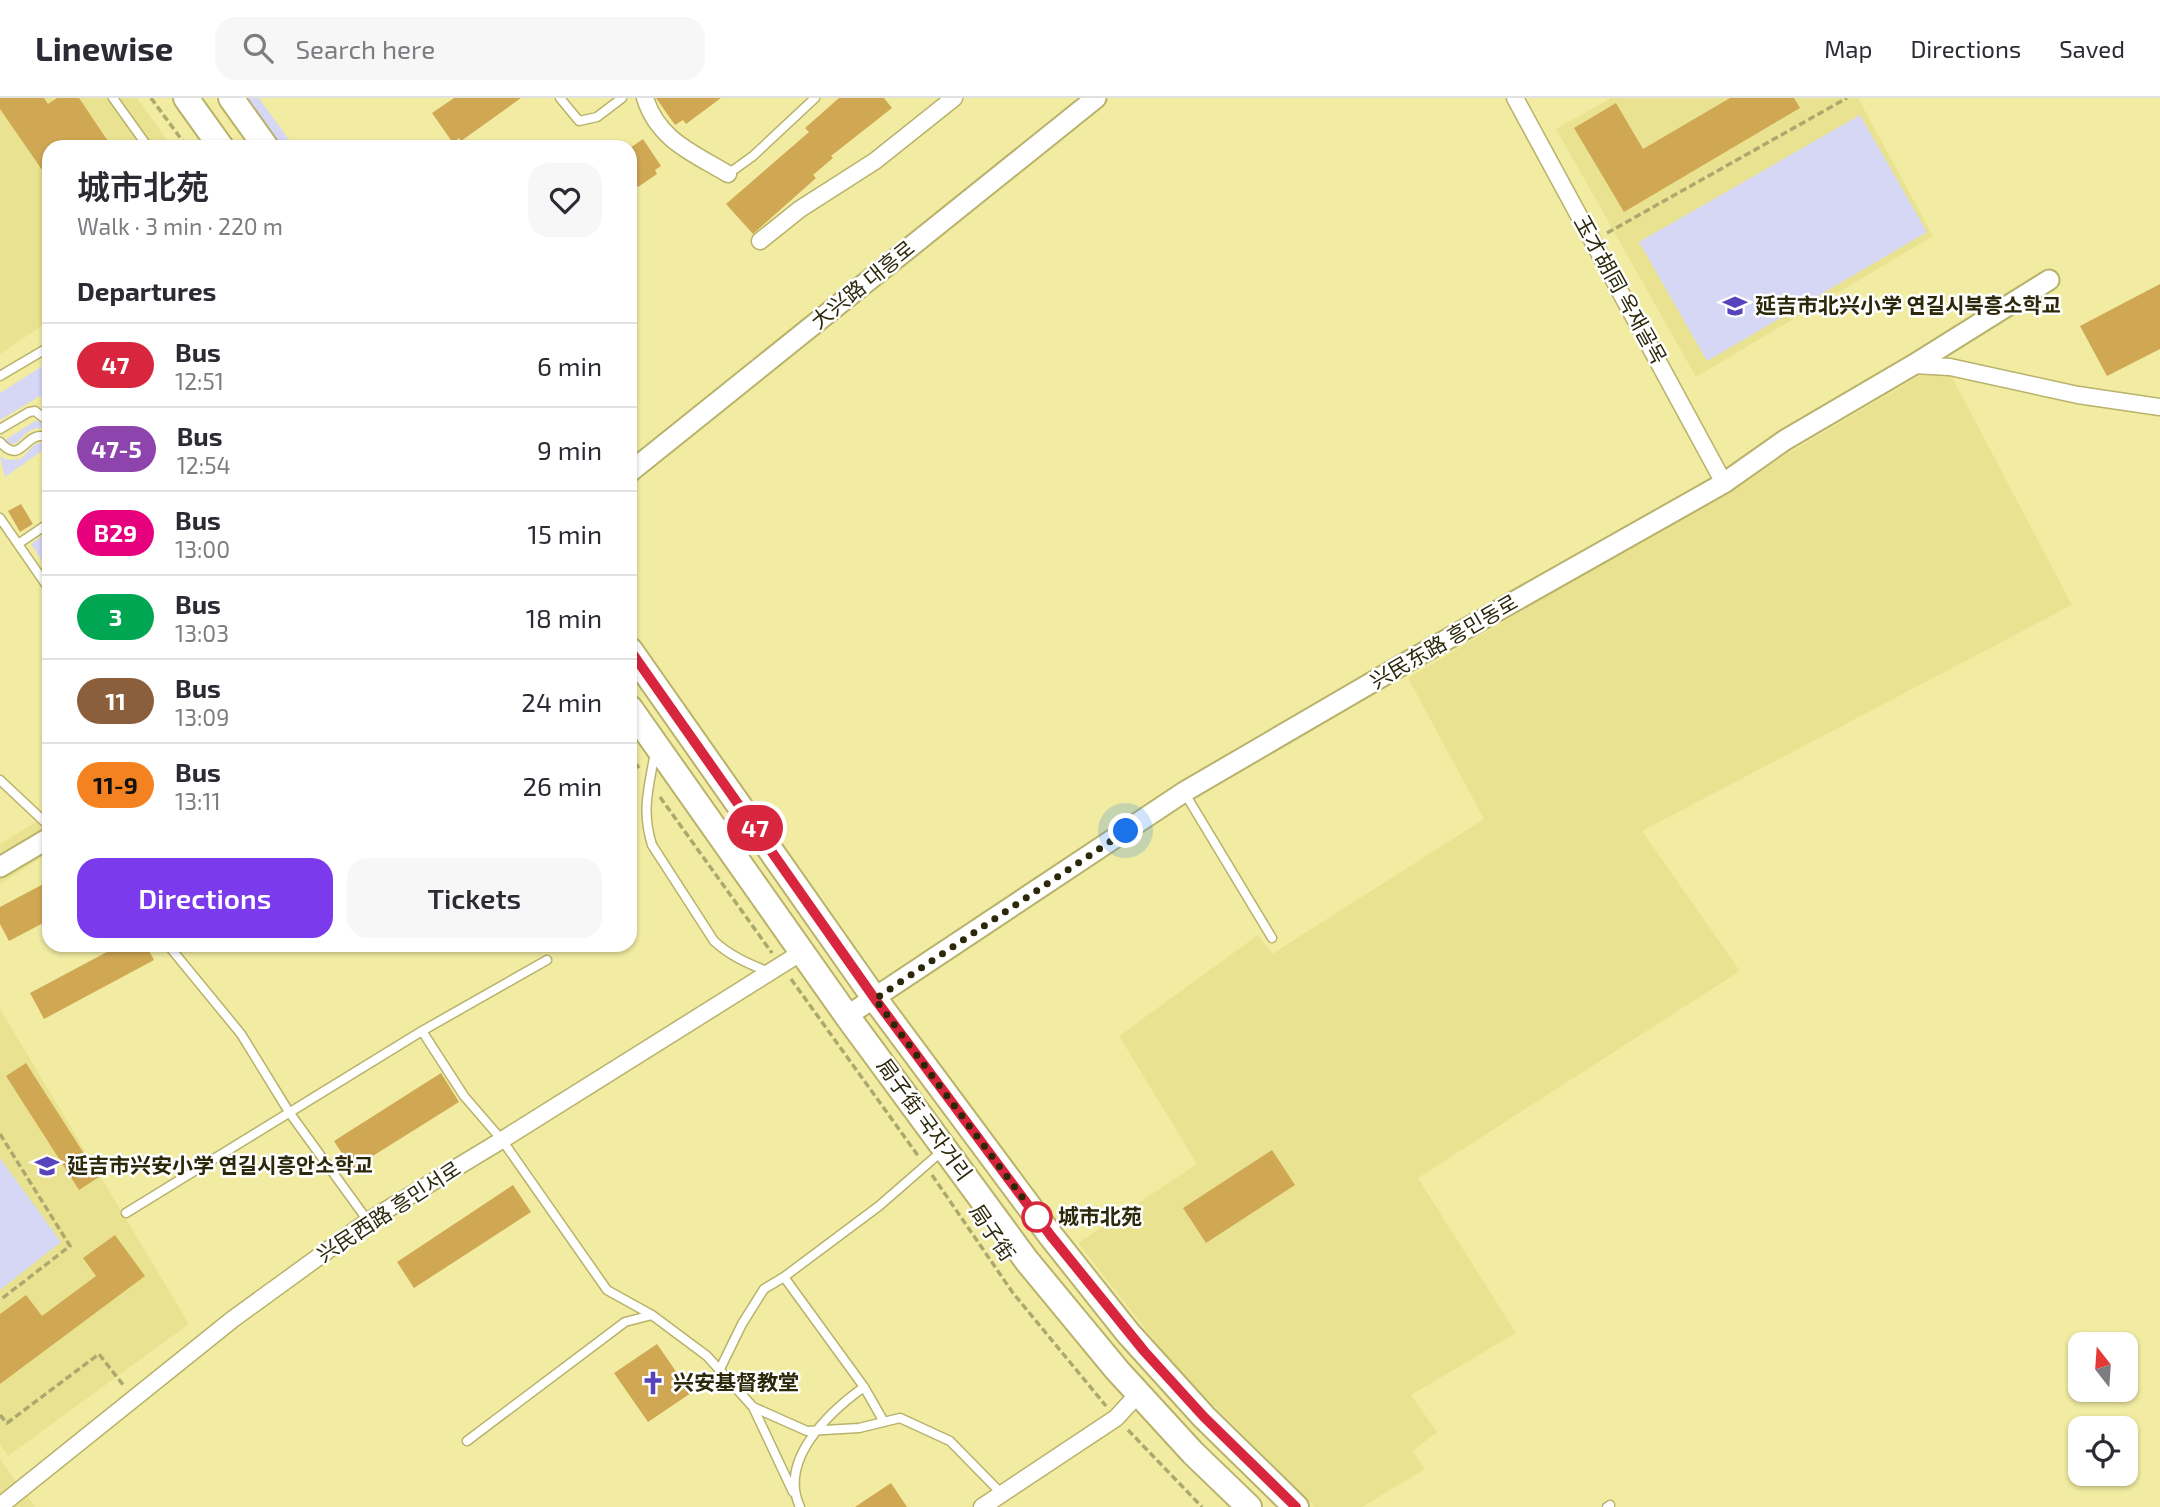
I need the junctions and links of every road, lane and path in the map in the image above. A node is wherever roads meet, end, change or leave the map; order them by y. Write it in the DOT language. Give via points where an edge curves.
graph roads {
  1 [pos="113,98"];
  2 [pos="151,98"];
  3 [pos="186,98"];
  4 [pos="231,98"];
  5 [pos="560,98"];
  6 [pos="622,98"];
  7 [pos="645,98"];
  8 [pos="815,98"];
  9 [pos="954,98"];
  10 [pos="1096,98"];
  11 [pos="1515,98"];
  12 [pos="1847,98"];
  13 [pos="143,140"];
  14 [pos="182,140"];
  15 [pos="216,140"];
  16 [pos="261,140"];
  17 [pos="728,174"];
  18 [pos="760,241"];
  19 [pos="1593,241"];
  20 [pos="2049,280"];
  21 [pos="42,351"];
  22 [pos="1913,365"];
  23 [pos="0,376"];
  24 [pos="2160,407"];
  25 [pos="42,416"];
  26 [pos="0,429"];
  27 [pos="42,435"];
  28 [pos="0,442"];
  29 [pos="637,466"];
  30 [pos="1724,483"];
  31 [pos="0,518"];
  32 [pos="42,528"];
  33 [pos="18,544"];
  34 [pos="42,579"];
  35 [pos="637,660"];
  36 [pos="641,727"];
  37 [pos="637,766"];
  38 [pos="0,780"];
  39 [pos="649,783"];
  40 [pos="1184,792"];
  41 [pos="42,819"];
  42 [pos="42,842"];
  43 [pos="0,867"];
  44 [pos="1272,938"];
  45 [pos="174,952"];
  46 [pos="802,952"];
  47 [pos="547,960"];
  48 [pos="775,969"];
  49 [pos="875,999"];
  50 [pos="847,1016"];
  51 [pos="422,1031"];
  52 [pos="289,1112"];
  53 [pos="0,1134"];
  54 [pos="502,1140"];
  55 [pos="945,1149"];
  56 [pos="925,1166"];
  57 [pos="126,1213"];
  58 [pos="368,1222"];
  59 [pos="784,1277"];
  60 [pos="0,1300"];
  61 [pos="652,1315"];
  62 [pos="720,1369"];
  63 [pos="864,1387"];
  64 [pos="1139,1393"];
  65 [pos="134,1399"];
  66 [pos="753,1407"];
  67 [pos="0,1415"];
  68 [pos="1116,1418"];
  69 [pos="884,1422"];
  70 [pos="817,1430"];
  71 [pos="467,1441"];
  72 [pos="1002,1494"];
  73 [pos="794,1495"];
  74 [pos="0,1506"];
  75 [pos="800,1507"];
  76 [pos="982,1507"];
  77 [pos="1202,1507"];
  78 [pos="1249,1507"];
  79 [pos="1296,1507"];
  1 -- 13 [label="lane"];
  2 -- 14 [label="path"];
  3 -- 15 [label="main road"];
  4 -- 16 [label="main road"];
  5 -- 6 [label="lane" via="579,121 597,117"];
  7 -- 17 [label="street" via="669,139"];
  8 -- 17 [label="lane"];
  9 -- 18 [label="street" via="853,177 800,209"];
  10 -- 29 [label="street, 大兴路 대흥로"];
  11 -- 19 [label="street, 玉才胡同 옥재골목"];
  12 -- 19 [label="path"];
  19 -- 30 [label="street, 玉才胡同 옥재골목"];
  20 -- 22 [label="street, 兴民东路 흥민동로"];
  21 -- 23 [label="lane"];
  22 -- 24 [label="street" via="1950,367 2078,395"];
  22 -- 30 [label="street, 兴民东路 흥민동로" via="1785,440"];
  25 -- 26 [label="lane" via="29,412"];
  27 -- 28 [label="lane" via="35,435 18,450"];
  30 -- 40 [label="street, 兴民东路 흥민동로"];
  31 -- 33 [label="lane"];
  32 -- 33 [label="lane"];
  33 -- 34 [label="lane"];
  35 -- 49 [label="main road, 局子街 국자거리"];
  36 -- 39 [label="lane"];
  36 -- 46 [label="main road, 局子街 국자거리"];
  37 -- 39 [label="path, 局子街"];
  38 -- 41 [label="lane"];
  39 -- 48 [label="path, 局子街"];
  39 -- 48 [label="lane" via="645,808 652,845 714,941 739,959"];
  40 -- 44 [label="lane"];
  40 -- 49 [label="street, 兴民东路 흥민동로"];
  42 -- 43 [label="street"];
  45 -- 52 [label="lane" via="241,1034"];
  46 -- 48 [label="street, 兴民西路 흥민서로"];
  46 -- 50 [label="main road, 局子街 국자거리"];
  47 -- 51 [label="lane"];
  48 -- 54 [label="street, 兴民西路 흥민서로"];
  48 -- 56 [label="path, 局子街"];
  49 -- 50 [label="street, 兴民东路 흥민동로"];
  49 -- 79 [label="main road, 局子街 국자거리" via="1128,1333 1204,1417"];
  50 -- 55 [label="main road, 局子街 국자거리"];
  51 -- 52 [label="lane"];
  51 -- 54 [label="lane" via="464,1096"];
  52 -- 57 [label="lane"];
  52 -- 58 [label="lane"];
  53 -- 60 [label="path" via="70,1246"];
  54 -- 58 [label="street, 兴民西路 흥민서로"];
  54 -- 61 [label="lane" via="607,1290"];
  55 -- 56 [label="lane"];
  55 -- 64 [label="main road, 局子街 국자거리" via="1027,1261"];
  56 -- 59 [label="lane"];
  56 -- 68 [label="path, 局子街" via="1013,1293"];
  58 -- 65 [label="street, 兴民西路 흥민서로"];
  59 -- 62 [label="lane" via="764,1289"];
  59 -- 63 [label="lane"];
  61 -- 62 [label="lane"];
  61 -- 71 [label="lane" via="625,1322"];
  62 -- 66 [label="lane"];
  63 -- 69 [label="lane"];
  63 -- 70 [label="lane"];
  64 -- 68 [label="street"];
  64 -- 78 [label="main road, 局子街 국자거리"];
  65 -- 67 [label="path" via="99,1354 7,1423"];
  65 -- 74 [label="street, 兴民西路 흥민서로"];
  66 -- 70 [label="lane" via="807,1431"];
  66 -- 73 [label="lane"];
  68 -- 72 [label="street"];
  68 -- 77 [label="path, 局子街"];
  69 -- 70 [label="lane"];
  69 -- 72 [label="lane" via="900,1418 950,1441"];
  70 -- 73 [label="lane" via="796,1467"];
  72 -- 76 [label="street"];
  73 -- 75 [label="lane"];
}
